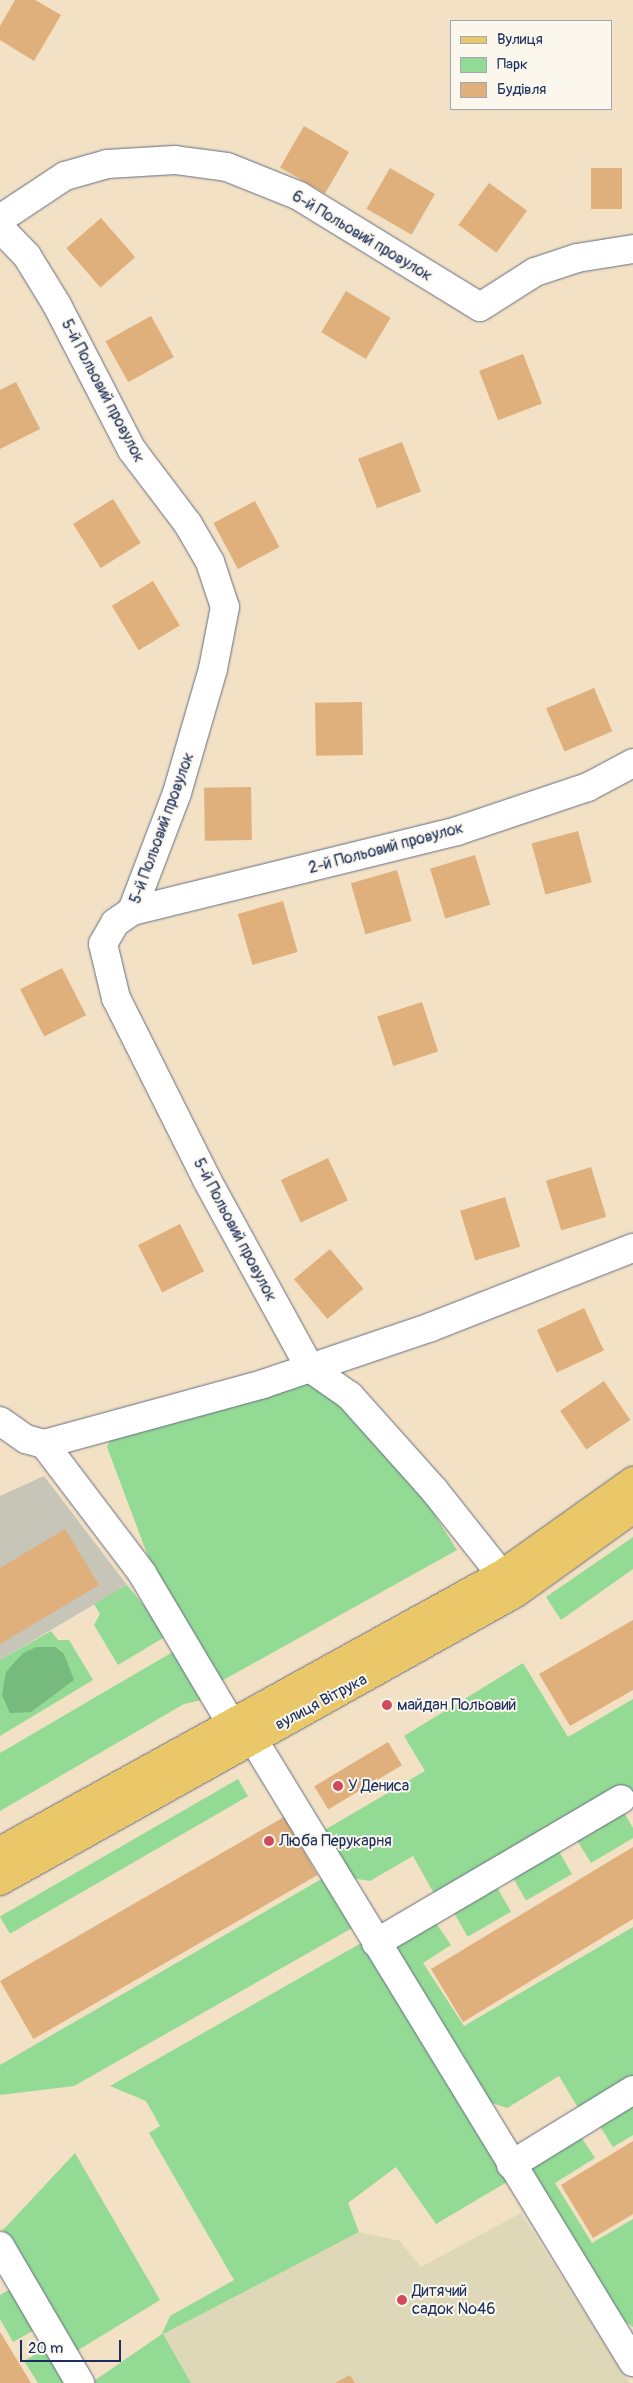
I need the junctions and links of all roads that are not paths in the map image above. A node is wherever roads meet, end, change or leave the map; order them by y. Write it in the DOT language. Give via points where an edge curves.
graph roads {
  1 [pos="0,219"];
  2 [pos="0,228"];
  3 [pos="626,251"];
  4 [pos="633,763"];
  5 [pos="132,911"];
  6 [pos="633,1248"];
  7 [pos="310,1368"];
  8 [pos="0,1421"];
  9 [pos="44,1444"];
  10 [pos="633,1481"];
  11 [pos="633,1509"];
  12 [pos="509,1584"];
  13 [pos="242,1731"];
  14 [pos="622,1799"];
  15 [pos="0,1851"];
  16 [pos="0,1881"];
  17 [pos="376,1943"];
  18 [pos="633,2090"];
  19 [pos="511,2165"];
  20 [pos="0,2246"];
  21 [pos="633,2362"];
  22 [pos="80,2383"];
  1 -- 3 [label="street, 6-й Польовий провулок" via="65,176 107,164 176,160 227,167 299,196 480,306 535,272 577,258"];
  2 -- 5 [label="street, 5-й Польовий провулок" via="27,256 57,304 132,450 188,524 210,562 225,607 213,669 177,793"];
  4 -- 5 [label="street, 2-й Польовий провулок" via="588,787 457,831"];
  5 -- 7 [label="street, 5-й Польовий провулок" via="115,923 103,944 116,998 207,1180"];
  6 -- 7 [label="street" via="431,1327"];
  7 -- 9 [label="street"];
  7 -- 12 [label="street, 5-й Польовий провулок" via="350,1396"];
  8 -- 9 [label="street" via="26,1439"];
  9 -- 13 [label="street" via="142,1573"];
  10 -- 12 [label="main road, вулиця Вітрука"];
  11 -- 12 [label="main road, вулиця Вітрука"];
  12 -- 13 [label="main road, вулиця Вітрука"];
  13 -- 15 [label="main road, вулиця Вітрука"];
  13 -- 16 [label="main road, вулиця Вітрука"];
  13 -- 17 [label="street"];
  14 -- 17 [label="street"];
  17 -- 19 [label="street"];
  18 -- 19 [label="street"];
  19 -- 21 [label="street"];
  20 -- 22 [label="street"];
}
